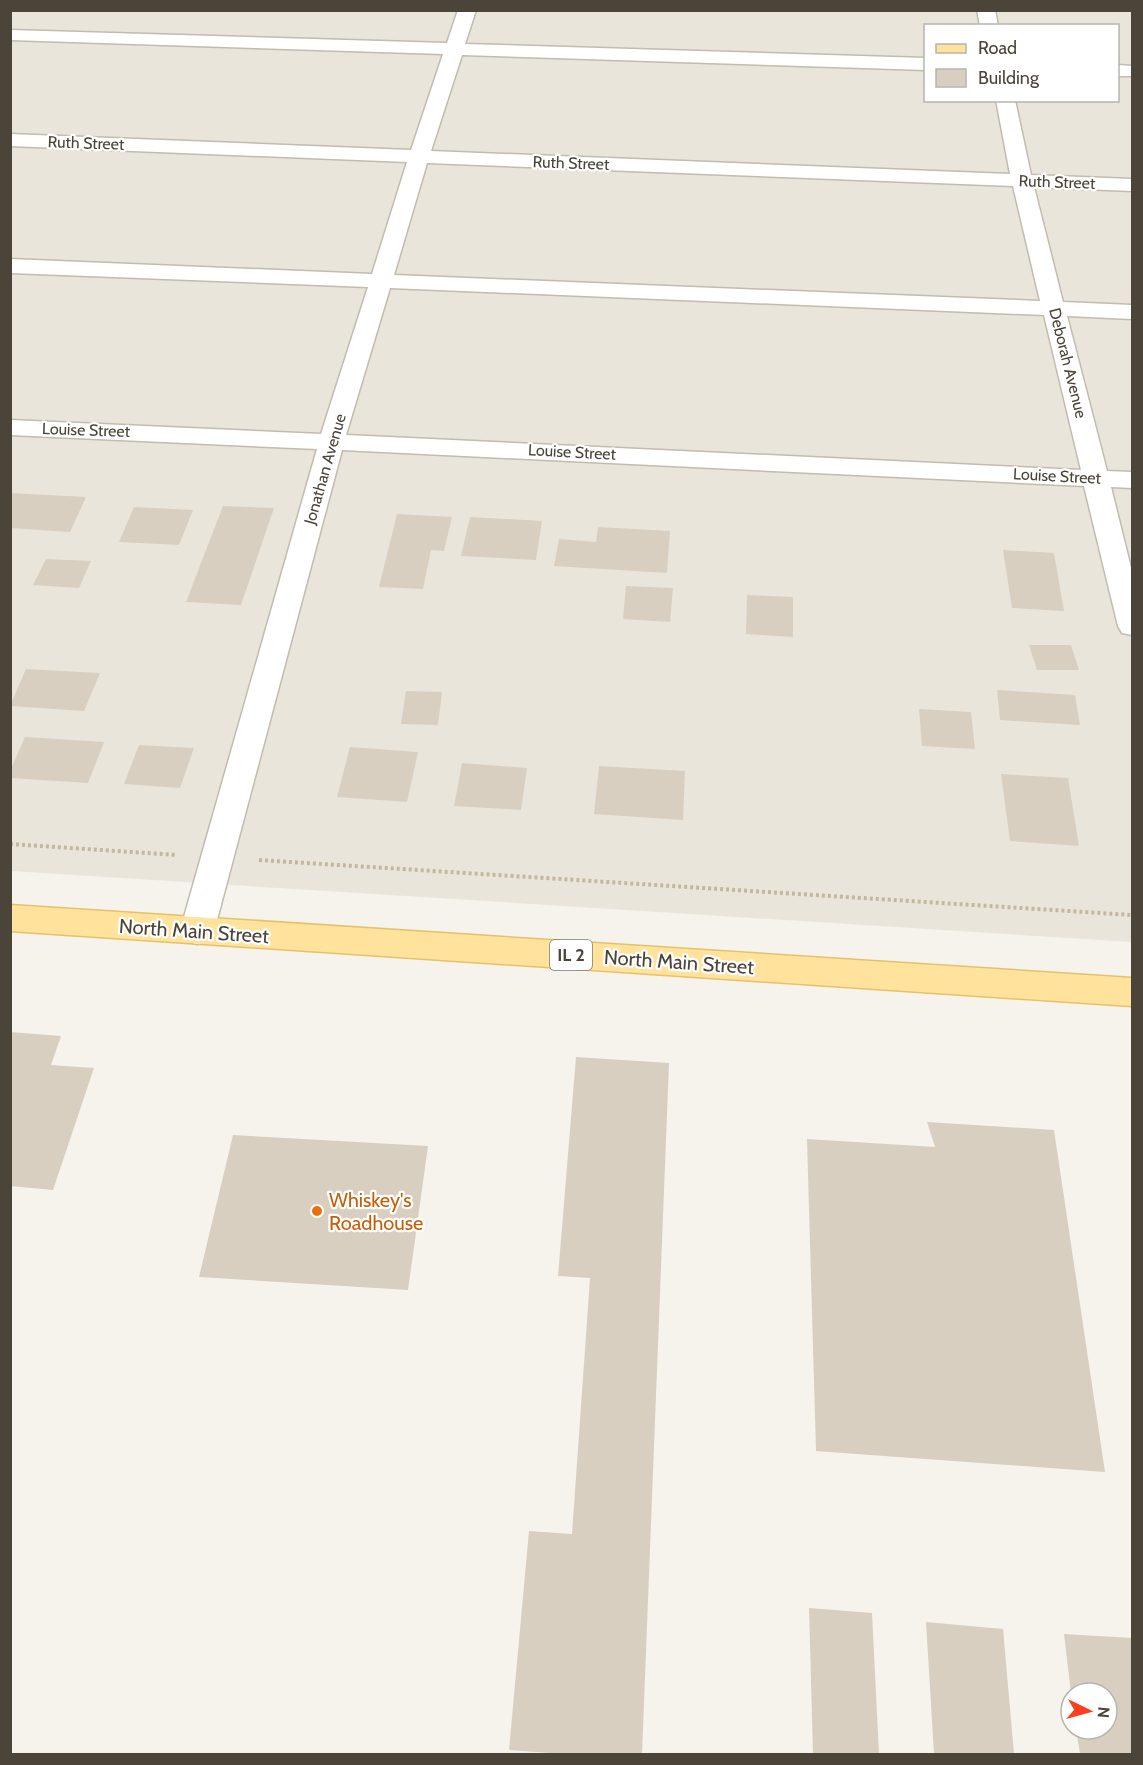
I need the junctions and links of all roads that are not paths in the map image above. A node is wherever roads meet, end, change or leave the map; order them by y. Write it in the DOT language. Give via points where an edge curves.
graph roads {
  1 [pos="467,10"];
  2 [pos="10,34"];
  3 [pos="454,49"];
  4 [pos="924,64"];
  5 [pos="1005,102"];
  6 [pos="10,140"];
  7 [pos="419,157"];
  8 [pos="1022,181"];
  9 [pos="1132,185"];
  10 [pos="10,266"];
  11 [pos="380,281"];
  12 [pos="1054,309"];
  13 [pos="1132,312"];
  14 [pos="10,427"];
  15 [pos="332,440"];
  16 [pos="1096,478"];
  17 [pos="1132,480"];
  18 [pos="1132,626"];
  19 [pos="10,918"];
  20 [pos="196,931"];
  21 [pos="1132,992"];
  1 -- 3 [label="street, Jonathan Avenue"];
  2 -- 3 [label="street"];
  3 -- 4 [label="street"];
  3 -- 7 [label="street, Jonathan Avenue"];
  5 -- 8 [label="street, Deborah Avenue"];
  6 -- 7 [label="street, Ruth Street"];
  7 -- 8 [label="street, Ruth Street"];
  7 -- 11 [label="street, Jonathan Avenue"];
  8 -- 9 [label="street, Ruth Street"];
  8 -- 12 [label="street, Deborah Avenue"];
  10 -- 11 [label="street"];
  11 -- 12 [label="street"];
  11 -- 15 [label="street, Jonathan Avenue"];
  12 -- 13 [label="street"];
  12 -- 16 [label="street, Deborah Avenue"];
  14 -- 15 [label="street, Louise Street"];
  15 -- 16 [label="street, Louise Street"];
  15 -- 20 [label="street, Jonathan Avenue"];
  16 -- 17 [label="street, Louise Street"];
  16 -- 18 [label="street, Deborah Avenue"];
  19 -- 20 [label="main road, North Main Street / IL 2"];
  20 -- 21 [label="main road, North Main Street / IL 2"];
}
